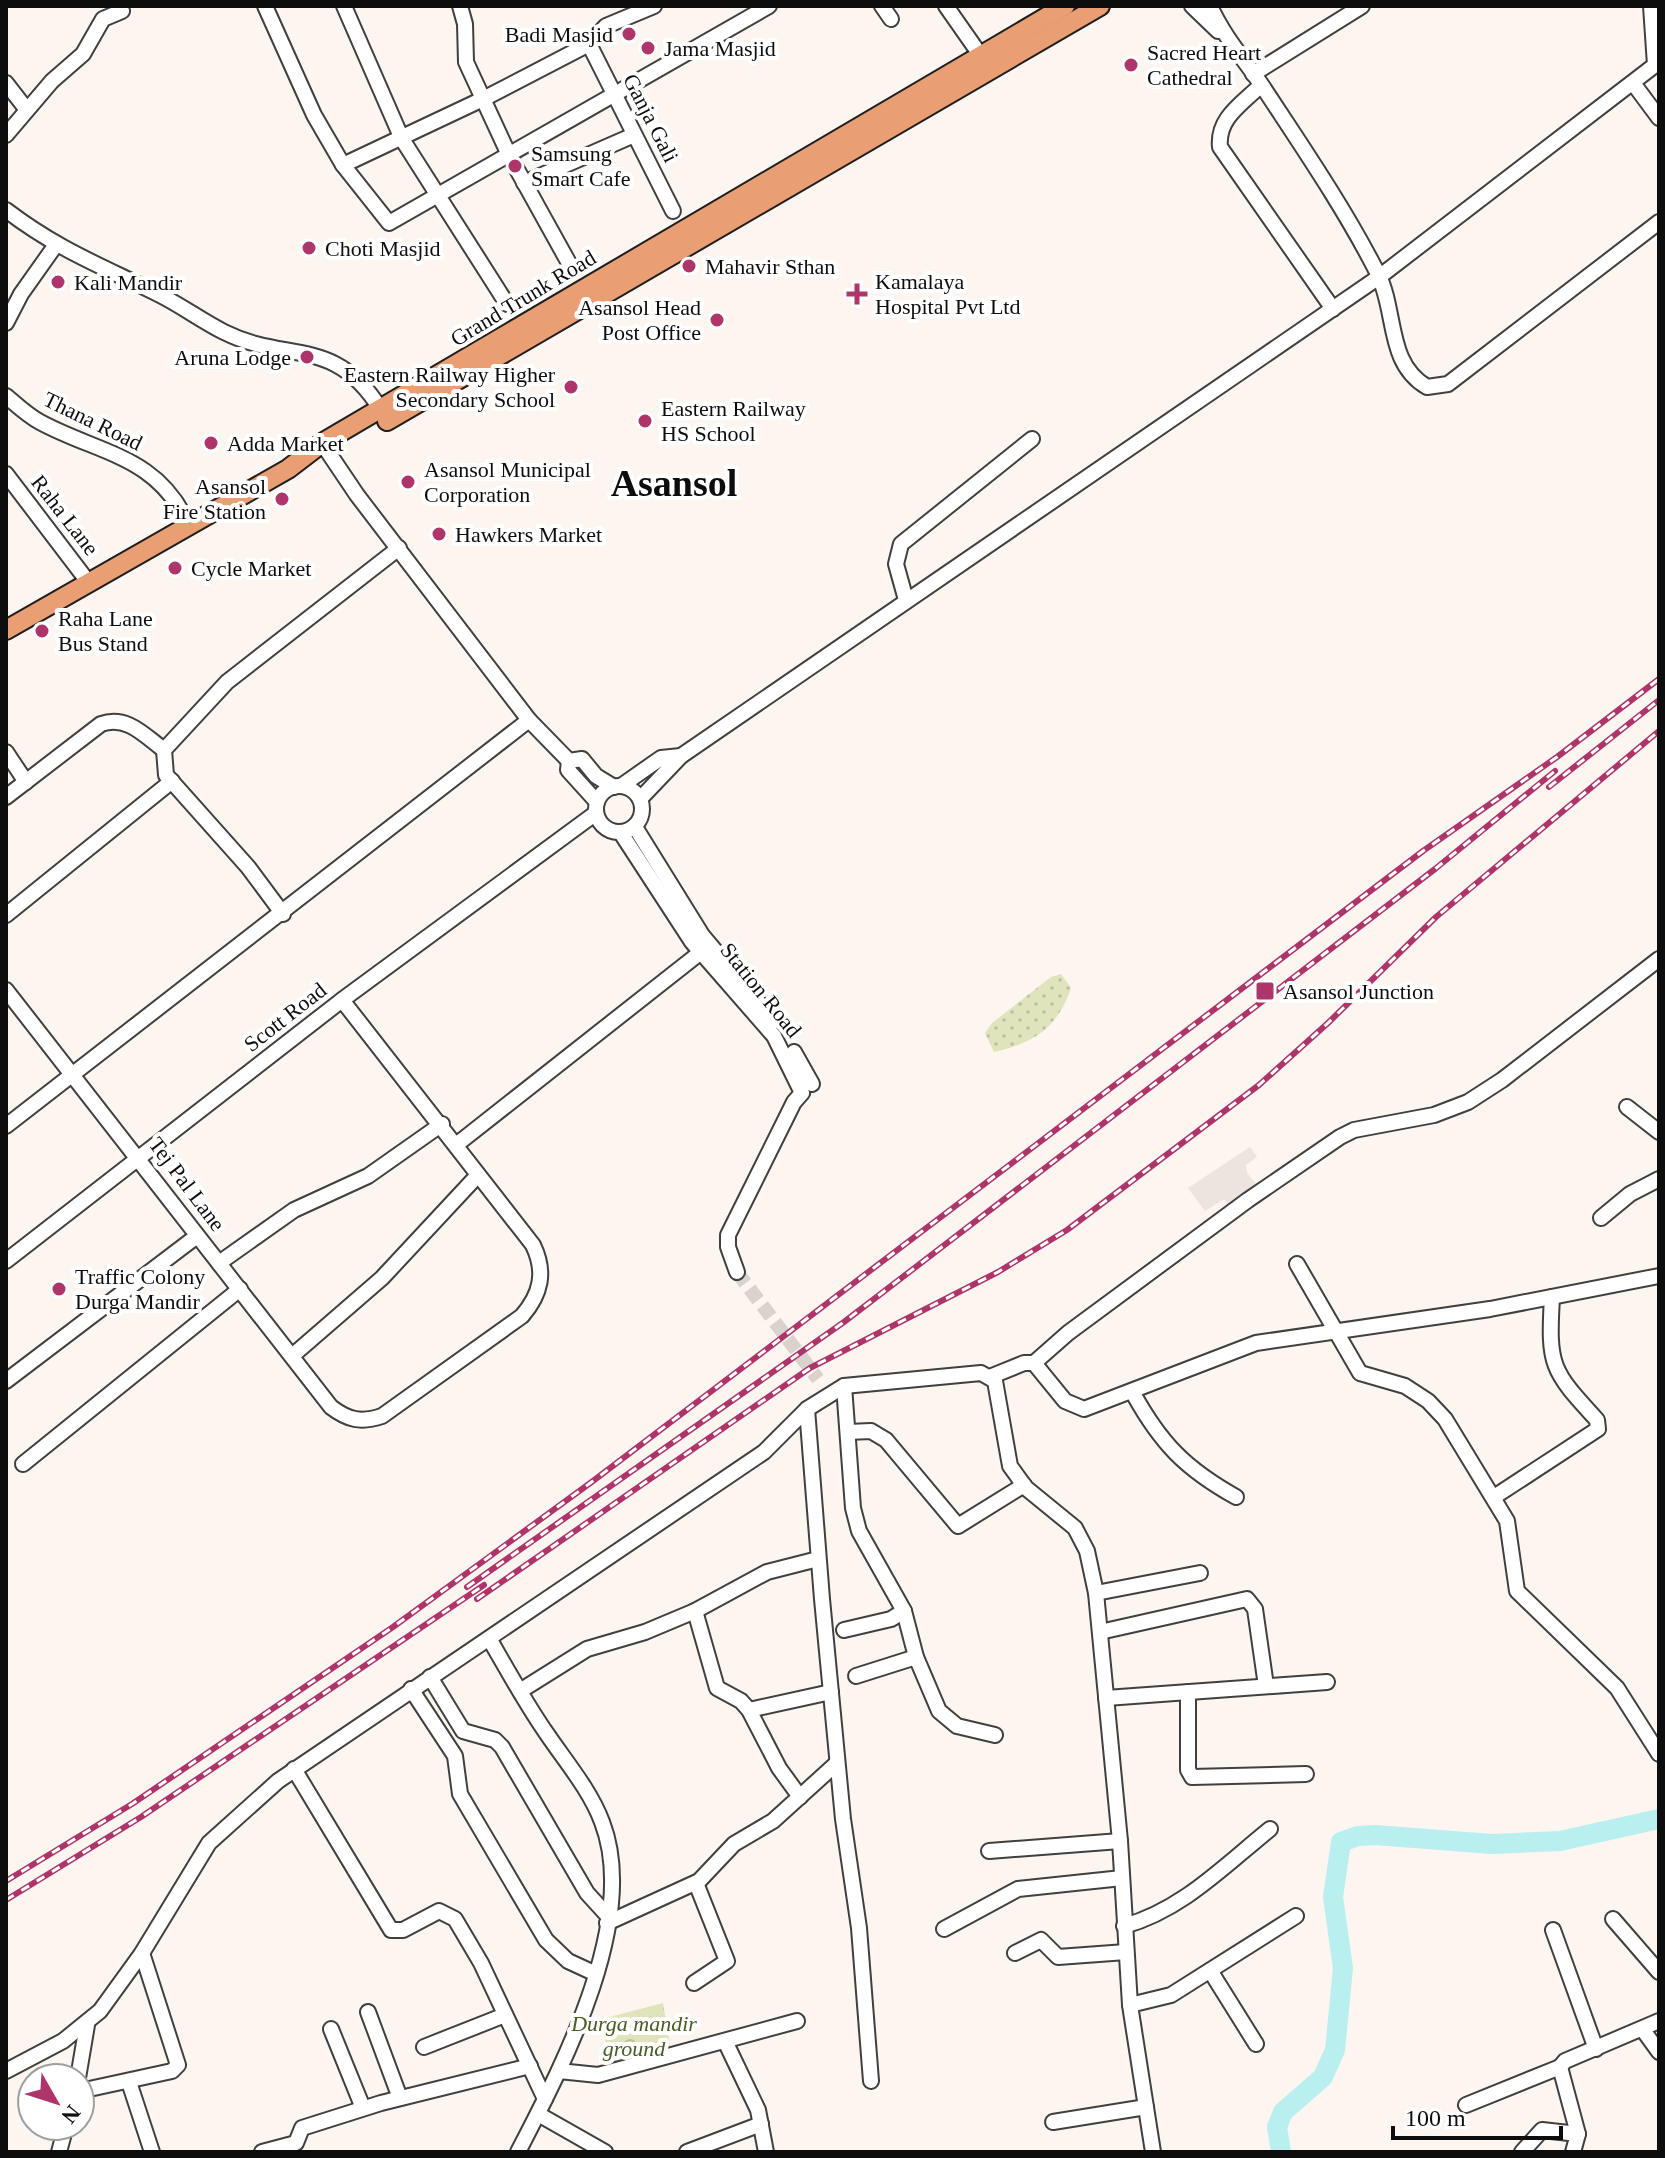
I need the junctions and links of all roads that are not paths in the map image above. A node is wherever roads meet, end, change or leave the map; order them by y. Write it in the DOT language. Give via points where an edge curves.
graph roads {
  1 [pos="265,6"];
  2 [pos="344,6"];
  3 [pos="460,6"];
  4 [pos="654,6"];
  5 [pos="769,6"];
  6 [pos="946,6"];
  7 [pos="1065,6"];
  8 [pos="1100,6"];
  9 [pos="1192,6"];
  10 [pos="1210,6"];
  11 [pos="1362,6"];
  12 [pos="1651,6"];
  13 [pos="123,8"];
  14 [pos="1224,37"];
  15 [pos="589,44"];
  16 [pos="981,56"];
  17 [pos="1657,64"];
  18 [pos="1257,80"];
  19 [pos="6,83"];
  20 [pos="1633,83"];
  21 [pos="615,96"];
  22 [pos="485,98"];
  23 [pos="27,110"];
  24 [pos="1659,118"];
  25 [pos="6,135"];
  26 [pos="634,135"];
  27 [pos="402,139"];
  28 [pos="509,155"];
  29 [pos="343,165"];
  30 [pos="524,183"];
  31 [pos="438,195"];
  32 [pos="6,210"];
  33 [pos="673,211"];
  34 [pos="1659,222"];
  35 [pos="55,246"];
  36 [pos="570,265"];
  37 [pos="1379,277"];
  38 [pos="507,304"];
  39 [pos="1333,309"];
  40 [pos="6,323"];
  41 [pos="6,396"];
  42 [pos="381,410"];
  43 [pos="1032,439"];
  44 [pos="325,449"];
  45 [pos="6,474"];
  46 [pos="188,524"];
  47 [pos="399,548"];
  48 [pos="89,583"];
  49 [pos="906,600"];
  50 [pos="6,630"];
  51 [pos="529,720"];
  52 [pos="164,750"];
  53 [pos="6,752"];
  54 [pos="681,756"];
  55 [pos="569,761"];
  56 [pos="172,781"];
  57 [pos="26,782"];
  58 [pos="618,786"];
  59 [pos="6,797"];
  60 [pos="640,799"];
  61 [pos="596,808"];
  62 [pos="628,830"];
  63 [pos="283,914"];
  64 [pos="6,915"];
  65 [pos="701,952"];
  66 [pos="1659,959"];
  67 [pos="6,990"];
  68 [pos="342,1000"];
  69 [pos="74,1074"];
  70 [pos="807,1088"];
  71 [pos="1627,1107"];
  72 [pos="442,1124"];
  73 [pos="6,1126"];
  74 [pos="1659,1132"];
  75 [pos="456,1145"];
  76 [pos="141,1158"];
  77 [pos="478,1175"];
  78 [pos="1659,1179"];
  79 [pos="1601,1218"];
  80 [pos="197,1236"];
  81 [pos="6,1261"];
  82 [pos="219,1263"];
  83 [pos="1297,1264"];
  84 [pos="737,1272"];
  85 [pos="1659,1276"];
  86 [pos="240,1289"];
  87 [pos="1552,1297"];
  88 [pos="1334,1332"];
  89 [pos="292,1356"];
  90 [pos="1034,1363"];
  91 [pos="992,1376"];
  92 [pos="818,1379"];
  93 [pos="6,1381"];
  94 [pos="844,1386"];
  95 [pos="1133,1393"];
  96 [pos="826,1395"];
  97 [pos="807,1409"];
  98 [pos="848,1432"];
  99 [pos="23,1464"];
  100 [pos="1024,1485"];
  101 [pos="1236,1497"];
  102 [pos="1494,1497"];
  103 [pos="818,1559"];
  104 [pos="1200,1573"];
  105 [pos="1096,1593"];
  106 [pos="695,1611"];
  107 [pos="904,1611"];
  108 [pos="844,1630"];
  109 [pos="1100,1632"];
  110 [pos="490,1640"];
  111 [pos="916,1657"];
  112 [pos="856,1676"];
  113 [pos="430,1677"];
  114 [pos="1327,1682"];
  115 [pos="1266,1686"];
  116 [pos="411,1689"];
  117 [pos="520,1691"];
  118 [pos="831,1692"];
  119 [pos="1188,1692"];
  120 [pos="1106,1698"];
  121 [pos="749,1710"];
  122 [pos="995,1735"];
  123 [pos="1659,1754"];
  124 [pos="837,1763"];
  125 [pos="294,1769"];
  126 [pos="1306,1774"];
  127 [pos="800,1797"];
  128 [pos="1270,1829"];
  129 [pos="1120,1841"];
  130 [pos="989,1851"];
  131 [pos="1122,1878"];
  132 [pos="696,1883"];
  133 [pos="1296,1916"];
  134 [pos="608,1919"];
  135 [pos="1613,1919"];
  136 [pos="1124,1926"];
  137 [pos="944,1929"];
  138 [pos="1553,1930"];
  139 [pos="1126,1952"];
  140 [pos="142,1953"];
  141 [pos="1015,1953"];
  142 [pos="1211,1972"];
  143 [pos="1659,1972"];
  144 [pos="594,1973"];
  145 [pos="694,1983"];
  146 [pos="1130,2005"];
  147 [pos="368,2012"];
  148 [pos="505,2015"];
  149 [pos="797,2021"];
  150 [pos="1659,2021"];
  151 [pos="87,2025"];
  152 [pos="331,2029"];
  153 [pos="1643,2030"];
  154 [pos="725,2041"];
  155 [pos="1256,2044"];
  156 [pos="424,2047"];
  157 [pos="1596,2049"];
  158 [pos="1659,2052"];
  159 [pos="81,2062"];
  160 [pos="530,2066"];
  161 [pos="1560,2067"];
  162 [pos="6,2071"];
  163 [pos="559,2071"];
  164 [pos="871,2081"];
  165 [pos="129,2082"];
  166 [pos="96,2088"];
  167 [pos="400,2098"];
  168 [pos="545,2099"];
  169 [pos="1466,2105"];
  170 [pos="1146,2107"];
  171 [pos="363,2108"];
  172 [pos="538,2114"];
  173 [pos="1053,2122"];
  174 [pos="761,2124"];
  175 [pos="1578,2134"];
  176 [pos="152,2152"];
  177 [pos="262,2152"];
  178 [pos="518,2152"];
  179 [pos="605,2152"];
  180 [pos="687,2152"];
  181 [pos="766,2152"];
  182 [pos="1153,2152"];
  183 [pos="1522,2152"];
  184 [pos="1573,2152"];
  1 -- 29 [label="street" via="314,115"];
  2 -- 27 [label="street"];
  3 -- 22 [label="street" via="466,62"];
  4 -- 15 [label="street" via="606,26"];
  5 -- 21 [label="street"];
  6 -- 16 [label="street"];
  7 -- 16 [label="main road, Grand Trunk Road"];
  8 -- 44 [label="main road"];
  9 -- 14 [label="street"];
  10 -- 14 [label="street"];
  11 -- 18 [label="street"];
  12 -- 17 [label="street"];
  13 -- 23 [label="street" via="103,19 83,54"];
  14 -- 18 [label="street"];
  15 -- 21 [label="street, Ganja Gali"];
  15 -- 22 [label="street"];
  16 -- 42 [label="main road, Grand Trunk Road"];
  17 -- 20 [label="street"];
  18 -- 37 [label="street"];
  18 -- 39 [label="street" via="1224,120 1220,147"];
  19 -- 23 [label="street"];
  20 -- 24 [label="street"];
  20 -- 37 [label="street"];
  21 -- 26 [label="street, Ganja Gali"];
  21 -- 28 [label="street"];
  22 -- 27 [label="street"];
  22 -- 28 [label="street"];
  23 -- 25 [label="street"];
  26 -- 30 [label="street"];
  26 -- 33 [label="street, Ganja Gali"];
  27 -- 29 [label="street"];
  27 -- 31 [label="street"];
  28 -- 30 [label="street"];
  28 -- 31 [label="street"];
  29 -- 31 [label="street" via="389,223"];
  30 -- 36 [label="street"];
  31 -- 38 [label="street"];
  32 -- 35 [label="street"];
  34 -- 37 [label="street" via="1437,388 1417,381 1402,362"];
  35 -- 40 [label="street"];
  35 -- 42 [label="street" via="233,336 337,364 369,390"];
  37 -- 39 [label="street"];
  39 -- 49 [label="street"];
  41 -- 46 [label="street, Thana Road" via="40,422 114,452 154,478"];
  42 -- 44 [label="main road, Grand Trunk Road"];
  43 -- 49 [label="street" via="901,544 896,564"];
  44 -- 46 [label="main road, Grand Trunk Road"];
  44 -- 47 [label="street"];
  45 -- 48 [label="street, Raha Lane"];
  46 -- 48 [label="main road, Grand Trunk Road"];
  47 -- 51 [label="street"];
  47 -- 52 [label="street" via="227,682"];
  48 -- 50 [label="main road, Grand Trunk Road"];
  49 -- 54 [label="street"];
  51 -- 55 [label="street"];
  51 -- 63 [label="street"];
  52 -- 56 [label="street" via="163,764"];
  52 -- 57 [label="street" via="125,721 113,719"];
  53 -- 57 [label="street"];
  54 -- 58 [label="street" via="661,758"];
  54 -- 60 [label="street"];
  55 -- 58 [label="street" via="582,759 596,776"];
  55 -- 61 [label="street" via="568,770"];
  56 -- 63 [label="street"];
  56 -- 64 [label="street"];
  57 -- 59 [label="street"];
  58 -- 60 [label="street"];
  58 -- 61 [label="street"];
  60 -- 62 [label="street" via="642,814"];
  61 -- 62 [label="street" via="606,829"];
  61 -- 68 [label="street, Scott Road"];
  62 -- 65 [label="street, Station Road" via="681,928"];
  62 -- 70 [label="street, Station Road" via="702,935 775,1023"];
  63 -- 69 [label="street"];
  65 -- 70 [label="street, Station Road" via="774,1036"];
  65 -- 75 [label="street"];
  66 -- 90 [label="street" via="1468,1102 1340,1137 1184,1247"];
  67 -- 69 [label="street, Tej Pal Lane"];
  68 -- 72 [label="street"];
  68 -- 76 [label="street, Scott Road"];
  69 -- 73 [label="street"];
  69 -- 76 [label="street, Tej Pal Lane"];
  70 -- 84 [label="street" via="794,1102 728,1235"];
  71 -- 74 [label="street"];
  72 -- 75 [label="street"];
  72 -- 82 [label="street" via="368,1176 302,1205"];
  75 -- 77 [label="street"];
  76 -- 80 [label="street, Tej Pal Lane"];
  76 -- 81 [label="street, Scott Road"];
  77 -- 89 [label="street" via="382,1278"];
  77 -- 89 [label="street, Tej Pal Lane" via="539,1256 541,1281 531,1306 382,1416 354,1420 331,1407"];
  78 -- 79 [label="street"];
  80 -- 82 [label="street, Tej Pal Lane"];
  80 -- 93 [label="street"];
  82 -- 86 [label="street, Tej Pal Lane"];
  83 -- 88 [label="street"];
  85 -- 87 [label="street"];
  86 -- 89 [label="street, Tej Pal Lane"];
  86 -- 99 [label="street"];
  87 -- 88 [label="street"];
  87 -- 102 [label="street" via="1552,1362 1563,1383 1597,1420 1598,1429"];
  88 -- 95 [label="street" via="1256,1343"];
  88 -- 102 [label="street" via="1360,1373 1395,1381 1436,1409"];
  90 -- 91 [label="street"];
  90 -- 95 [label="street" via="1074,1407 1084,1409"];
  91 -- 94 [label="street" via="969,1373"];
  91 -- 100 [label="street" via="1010,1466"];
  92 -- 96 [label="street"];
  94 -- 96 [label="street"];
  94 -- 98 [label="street"];
  95 -- 101 [label="street" via="1153,1430 1181,1459"];
  96 -- 97 [label="street"];
  97 -- 103 [label="street"];
  97 -- 110 [label="street" via="764,1452"];
  98 -- 100 [label="street" via="871,1431 886,1440 958,1526"];
  98 -- 107 [label="street" via="855,1521"];
  100 -- 105 [label="street" via="1075,1528"];
  102 -- 123 [label="street" via="1507,1521 1517,1591 1617,1688"];
  103 -- 106 [label="street" via="745,1581"];
  103 -- 118 [label="street"];
  104 -- 105 [label="street"];
  105 -- 109 [label="street"];
  106 -- 117 [label="street" via="587,1649"];
  106 -- 121 [label="street" via="717,1688"];
  107 -- 108 [label="street"];
  107 -- 111 [label="street"];
  109 -- 115 [label="street" via="1247,1599 1255,1609"];
  109 -- 120 [label="street"];
  110 -- 113 [label="street"];
  110 -- 117 [label="street"];
  111 -- 112 [label="street"];
  111 -- 122 [label="street" via="948,1721"];
  113 -- 116 [label="street"];
  113 -- 134 [label="street" via="463,1731 502,1747 587,1893"];
  114 -- 115 [label="street"];
  115 -- 119 [label="street"];
  116 -- 125 [label="street"];
  116 -- 144 [label="street" via="455,1756 460,1794 546,1940 568,1961"];
  117 -- 134 [label="street" via="603,1823 611,1863"];
  118 -- 121 [label="street"];
  118 -- 124 [label="street"];
  119 -- 120 [label="street"];
  119 -- 126 [label="street" via="1192,1777"];
  120 -- 129 [label="street"];
  121 -- 127 [label="street"];
  124 -- 127 [label="street"];
  124 -- 164 [label="street" via="859,1928"];
  125 -- 140 [label="street" via="209,1843"];
  125 -- 148 [label="street" via="391,1930 403,1930 439,1911 450,1914"];
  127 -- 132 [label="street" via="734,1844"];
  128 -- 136 [label="street" via="1177,1905"];
  129 -- 130 [label="street"];
  129 -- 131 [label="street"];
  131 -- 136 [label="street"];
  131 -- 137 [label="street" via="1018,1889"];
  132 -- 134 [label="street"];
  132 -- 145 [label="street" via="727,1961"];
  133 -- 142 [label="street"];
  134 -- 144 [label="street"];
  135 -- 143 [label="street"];
  136 -- 139 [label="street"];
  138 -- 157 [label="street"];
  139 -- 141 [label="street" via="1058,1957 1041,1940"];
  139 -- 146 [label="street"];
  140 -- 151 [label="street"];
  140 -- 165 [label="street" via="178,2065"];
  142 -- 146 [label="street" via="1164,1999"];
  142 -- 155 [label="street"];
  144 -- 163 [label="street"];
  146 -- 170 [label="street"];
  147 -- 167 [label="street"];
  148 -- 156 [label="street"];
  148 -- 160 [label="street"];
  149 -- 154 [label="street"];
  150 -- 153 [label="street"];
  151 -- 159 [label="street"];
  151 -- 162 [label="street"];
  152 -- 171 [label="street"];
  153 -- 157 [label="street"];
  153 -- 158 [label="street"];
  154 -- 163 [label="street" via="598,2075"];
  154 -- 174 [label="street"];
  157 -- 161 [label="street"];
  160 -- 167 [label="street"];
  160 -- 168 [label="street"];
  161 -- 169 [label="street"];
  161 -- 175 [label="street"];
  163 -- 168 [label="street"];
  165 -- 166 [label="street"];
  165 -- 176 [label="street"];
  167 -- 171 [label="street"];
  168 -- 172 [label="street"];
  170 -- 173 [label="street"];
  170 -- 182 [label="street"];
  171 -- 177 [label="street" via="302,2128 296,2143"];
  172 -- 178 [label="street"];
  172 -- 179 [label="street"];
  174 -- 180 [label="street"];
  174 -- 181 [label="street"];
  175 -- 183 [label="street" via="1542,2130"];
  175 -- 184 [label="street"];
}
